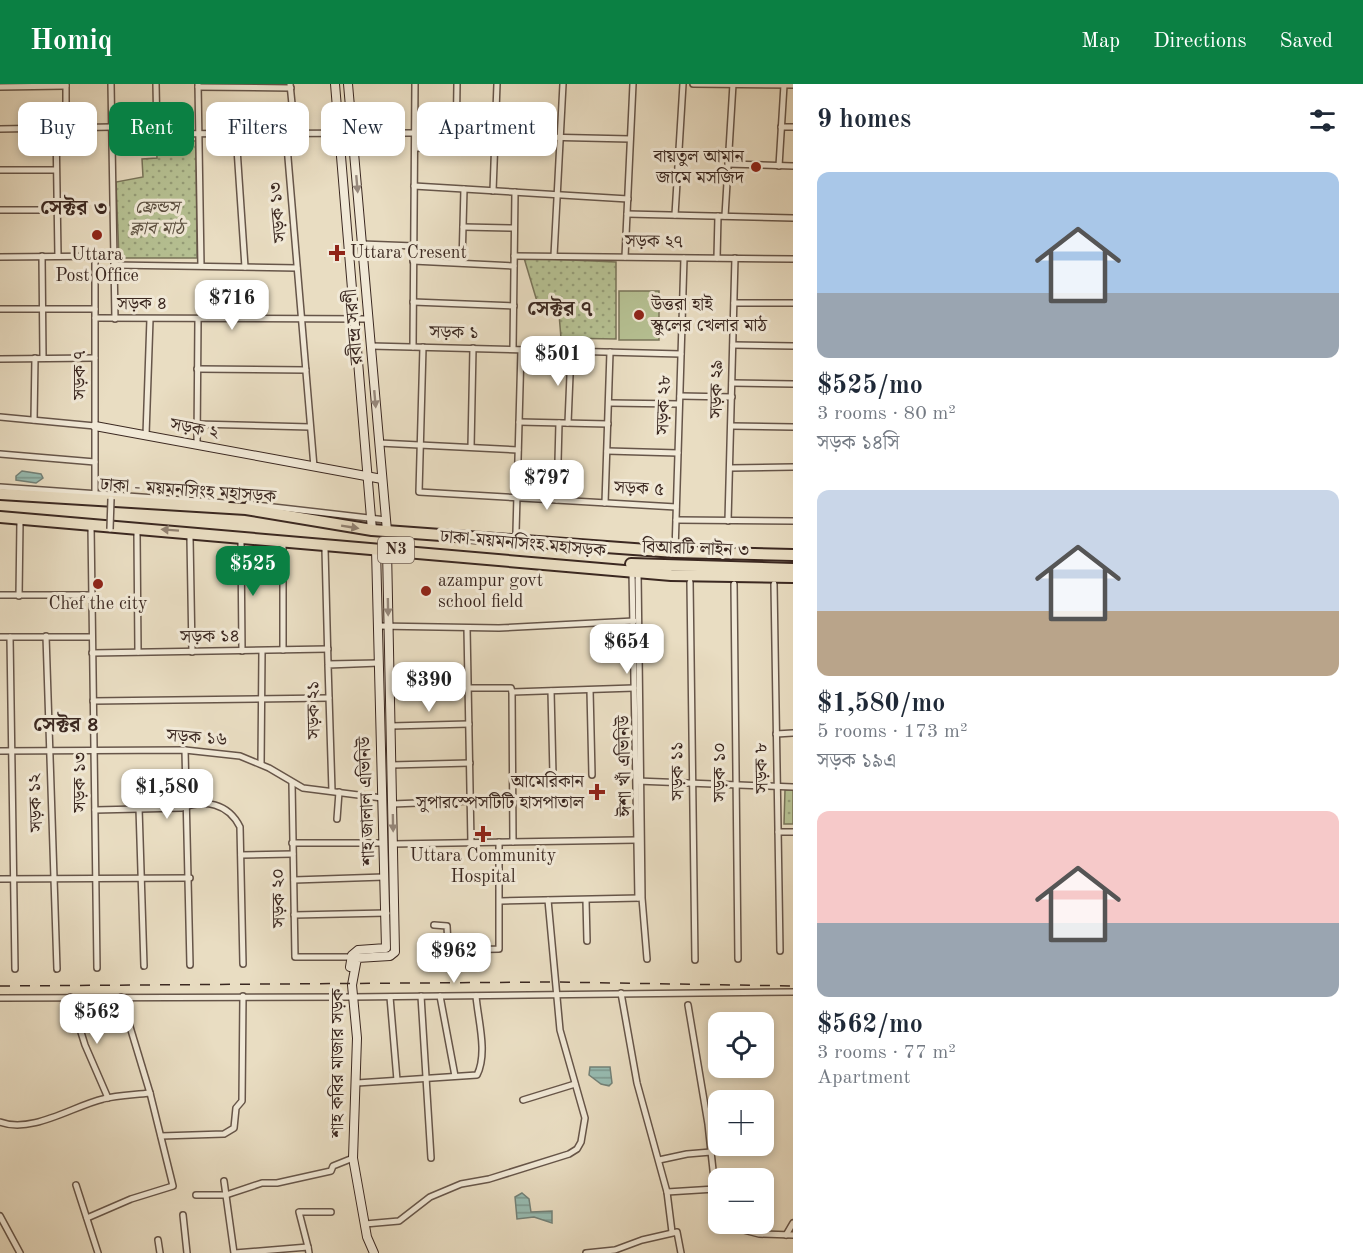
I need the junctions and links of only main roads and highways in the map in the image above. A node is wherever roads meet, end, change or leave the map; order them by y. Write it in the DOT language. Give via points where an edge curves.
graph roads {
  1 [pos="335,84"];
  2 [pos="348,84"];
  3 [pos="95,426"];
  4 [pos="367,477"];
  5 [pos="382,479"];
  6 [pos="0,494"];
  7 [pos="0,517"];
  8 [pos="387,526"];
  9 [pos="372,531"];
  10 [pos="381,549"];
  11 [pos="793,555"];
  12 [pos="597,563"];
  13 [pos="793,569"];
  14 [pos="793,577"];
  15 [pos="353,981"];
  16 [pos="374,1253"];
  1 -- 4 [label="main road, রবীন্দ্র সরণী"];
  2 -- 5 [label="main road, রবীন্দ্র সরণী, one-way"];
  3 -- 4 [label="main road, সড়ক ২"];
  4 -- 5 [label="main road, সড়ক ২"];
  4 -- 9 [label="main road, রবীন্দ্র সরণী"];
  5 -- 8 [label="main road, রবীন্দ্র সরণী"];
  6 -- 9 [label="highway, ঢাকা - ময়মনসিংহ মহাসড়ক / N3, one-way" via="246,509"];
  10 -- 7 [label="highway, ঢাকা-ময়মনসিংহ মহাসড়ক / N3, one-way"];
  8 -- 9 [label="highway, ঢাকা-ময়মনসিংহ মহাসড়ক / N3"];
  8 -- 11 [label="highway, ঢাকা-ময়মনসিংহ মহাসড়ক / N3" via="675,552"];
  10 -- 12 [label="highway, ঢাকা-ময়মনসিংহ মহাসড়ক / N3"];
  10 -- 15 [label="main road, শাহ জালাল এভিনিউ" via="378,626 386,948 358,950 351,957 349,978"];
  10 -- 15 [label="main road, শাহ জালাল এভিনিউ, one-way" via="388,626 395,952 390,956 357,958"];
  12 -- 13 [label="highway, বিআরটি লাইন ৩"];
  12 -- 14 [label="highway, ঢাকা-ময়মনসিংহ মহাসড়ক / N3" via="635,571 700,576"];
  15 -- 16 [label="main road, শাহ কবির মাজার সড়ক" via="357,1038 353,1158"];
}
